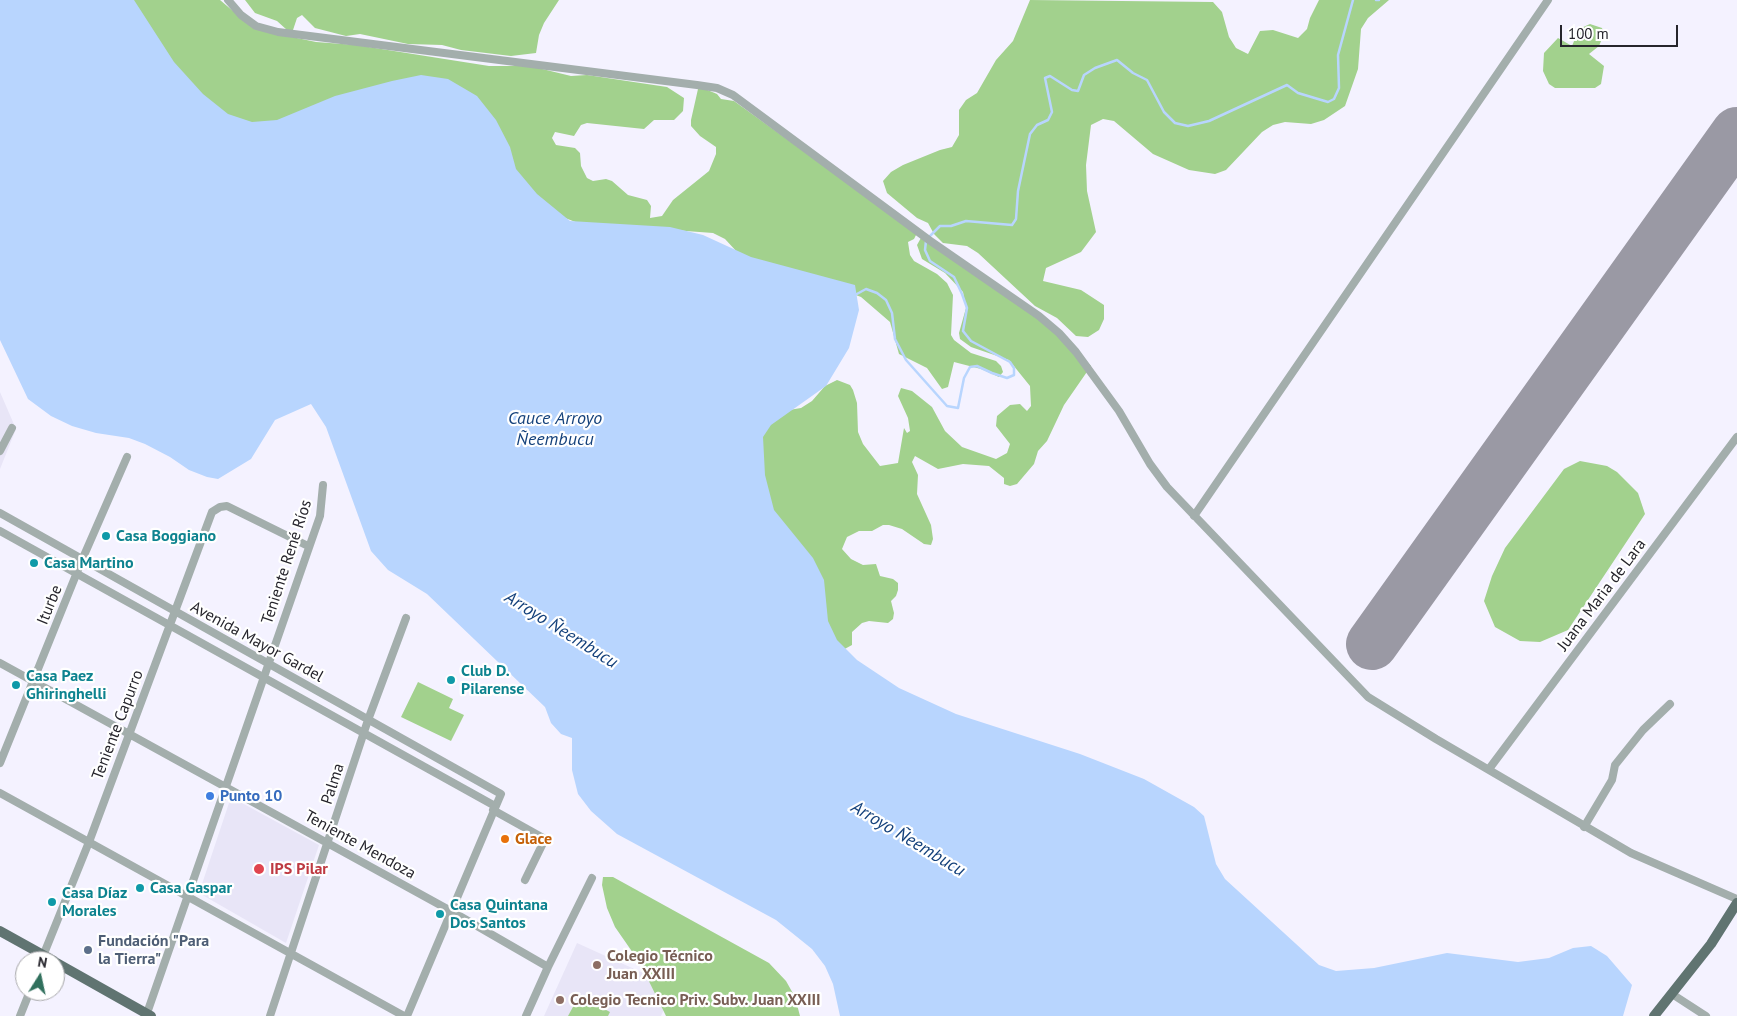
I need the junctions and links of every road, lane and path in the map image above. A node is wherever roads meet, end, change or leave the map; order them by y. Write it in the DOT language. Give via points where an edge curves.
graph roads {
  1 [pos="228,0"];
  2 [pos="1548,0"];
  3 [pos="12,428"];
  4 [pos="1737,437"];
  5 [pos="0,451"];
  6 [pos="127,457"];
  7 [pos="323,485"];
  8 [pos="0,512"];
  9 [pos="1194,516"];
  10 [pos="0,531"];
  11 [pos="308,546"];
  12 [pos="82,560"];
  13 [pos="77,574"];
  14 [pos="176,612"];
  15 [pos="406,618"];
  16 [pos="171,627"];
  17 [pos="0,663"];
  18 [pos="268,664"];
  19 [pos="264,678"];
  20 [pos="34,682"];
  21 [pos="1670,704"];
  22 [pos="368,720"];
  23 [pos="364,733"];
  24 [pos="129,734"];
  25 [pos="0,763"];
  26 [pos="1489,769"];
  27 [pos="225,787"];
  28 [pos="0,793"];
  29 [pos="494,808"];
  30 [pos="1584,827"];
  31 [pos="89,842"];
  32 [pos="328,844"];
  33 [pos="592,878"];
  34 [pos="525,880"];
  35 [pos="188,896"];
  36 [pos="1737,901"];
  37 [pos="451,911"];
  38 [pos="0,930"];
  39 [pos="32,951"];
  40 [pos="46,951"];
  41 [pos="291,952"];
  42 [pos="65,967"];
  43 [pos="548,967"];
  44 [pos="1672,994"];
  45 [pos="26,1001"];
  46 [pos="148,1015"];
  47 [pos="526,1015"];
  48 [pos="20,1016"];
  49 [pos="270,1016"];
  50 [pos="406,1016"];
  51 [pos="1654,1016"];
  52 [pos="1706,1016"];
  1 -- 9 [label="street" via="256,26 278,32 717,88 734,95 1059,333 1119,411 1150,464"];
  2 -- 9 [label="street"];
  3 -- 5 [label="street"];
  4 -- 26 [label="street, Juana Marìa de Lara"];
  6 -- 12 [label="street, Iturbe"];
  7 -- 11 [label="street, Teniente René Ríos" via="320,516"];
  8 -- 12 [label="street, Avenida Mayor Gardel"];
  9 -- 26 [label="street" via="1368,697"];
  10 -- 13 [label="street, Avenida Mayor Gardel"];
  11 -- 14 [label="street, Teniente Capurro" via="227,506 220,507 212,512"];
  11 -- 18 [label="street, Teniente René Ríos"];
  12 -- 13 [label="street, Iturbe"];
  12 -- 14 [label="street, Avenida Mayor Gardel"];
  13 -- 16 [label="street, Avenida Mayor Gardel"];
  13 -- 20 [label="street, Iturbe"];
  14 -- 16 [label="street, Teniente Capurro"];
  14 -- 18 [label="street, Avenida Mayor Gardel"];
  15 -- 22 [label="street, Palma"];
  16 -- 19 [label="street, Avenida Mayor Gardel"];
  16 -- 24 [label="street, Teniente Capurro"];
  17 -- 20 [label="street, Teniente Mendoza"];
  18 -- 19 [label="street, Teniente René Ríos"];
  18 -- 22 [label="street, Avenida Mayor Gardel"];
  19 -- 23 [label="street, Avenida Mayor Gardel"];
  19 -- 27 [label="street, Teniente René Ríos"];
  20 -- 24 [label="street, Teniente Mendoza"];
  20 -- 25 [label="street, Iturbe"];
  21 -- 30 [label="street" via="1643,730 1615,765 1612,780"];
  22 -- 23 [label="street, Palma"];
  22 -- 29 [label="street, Avenida Mayor Gardel" via="502,794"];
  23 -- 29 [label="street, Avenida Mayor Gardel"];
  23 -- 32 [label="street, Palma"];
  24 -- 27 [label="street, Teniente Mendoza"];
  24 -- 31 [label="street, Teniente Capurro"];
  26 -- 30 [label="street"];
  27 -- 32 [label="street, Teniente Mendoza"];
  27 -- 35 [label="street, Teniente René Ríos"];
  28 -- 31 [label="street"];
  29 -- 34 [label="street, Avenida Mayor Gardel" via="546,839"];
  29 -- 37 [label="street"];
  30 -- 36 [label="street" via="1631,853"];
  31 -- 35 [label="street"];
  31 -- 40 [label="street, Teniente Capurro"];
  32 -- 37 [label="street, Teniente Mendoza"];
  32 -- 41 [label="street, Palma"];
  33 -- 43 [label="street"];
  35 -- 41 [label="street"];
  35 -- 46 [label="street, Teniente René Ríos"];
  36 -- 44 [label="main road" via="1711,944"];
  37 -- 43 [label="street, Teniente Mendoza"];
  37 -- 50 [label="street"];
  38 -- 39 [label="main road"];
  41 -- 49 [label="street, Palma"];
  41 -- 50 [label="street"];
  42 -- 46 [label="main road"];
  43 -- 47 [label="street"];
  44 -- 51 [label="main road"];
  44 -- 52 [label="street"];
  45 -- 48 [label="street"];
}
